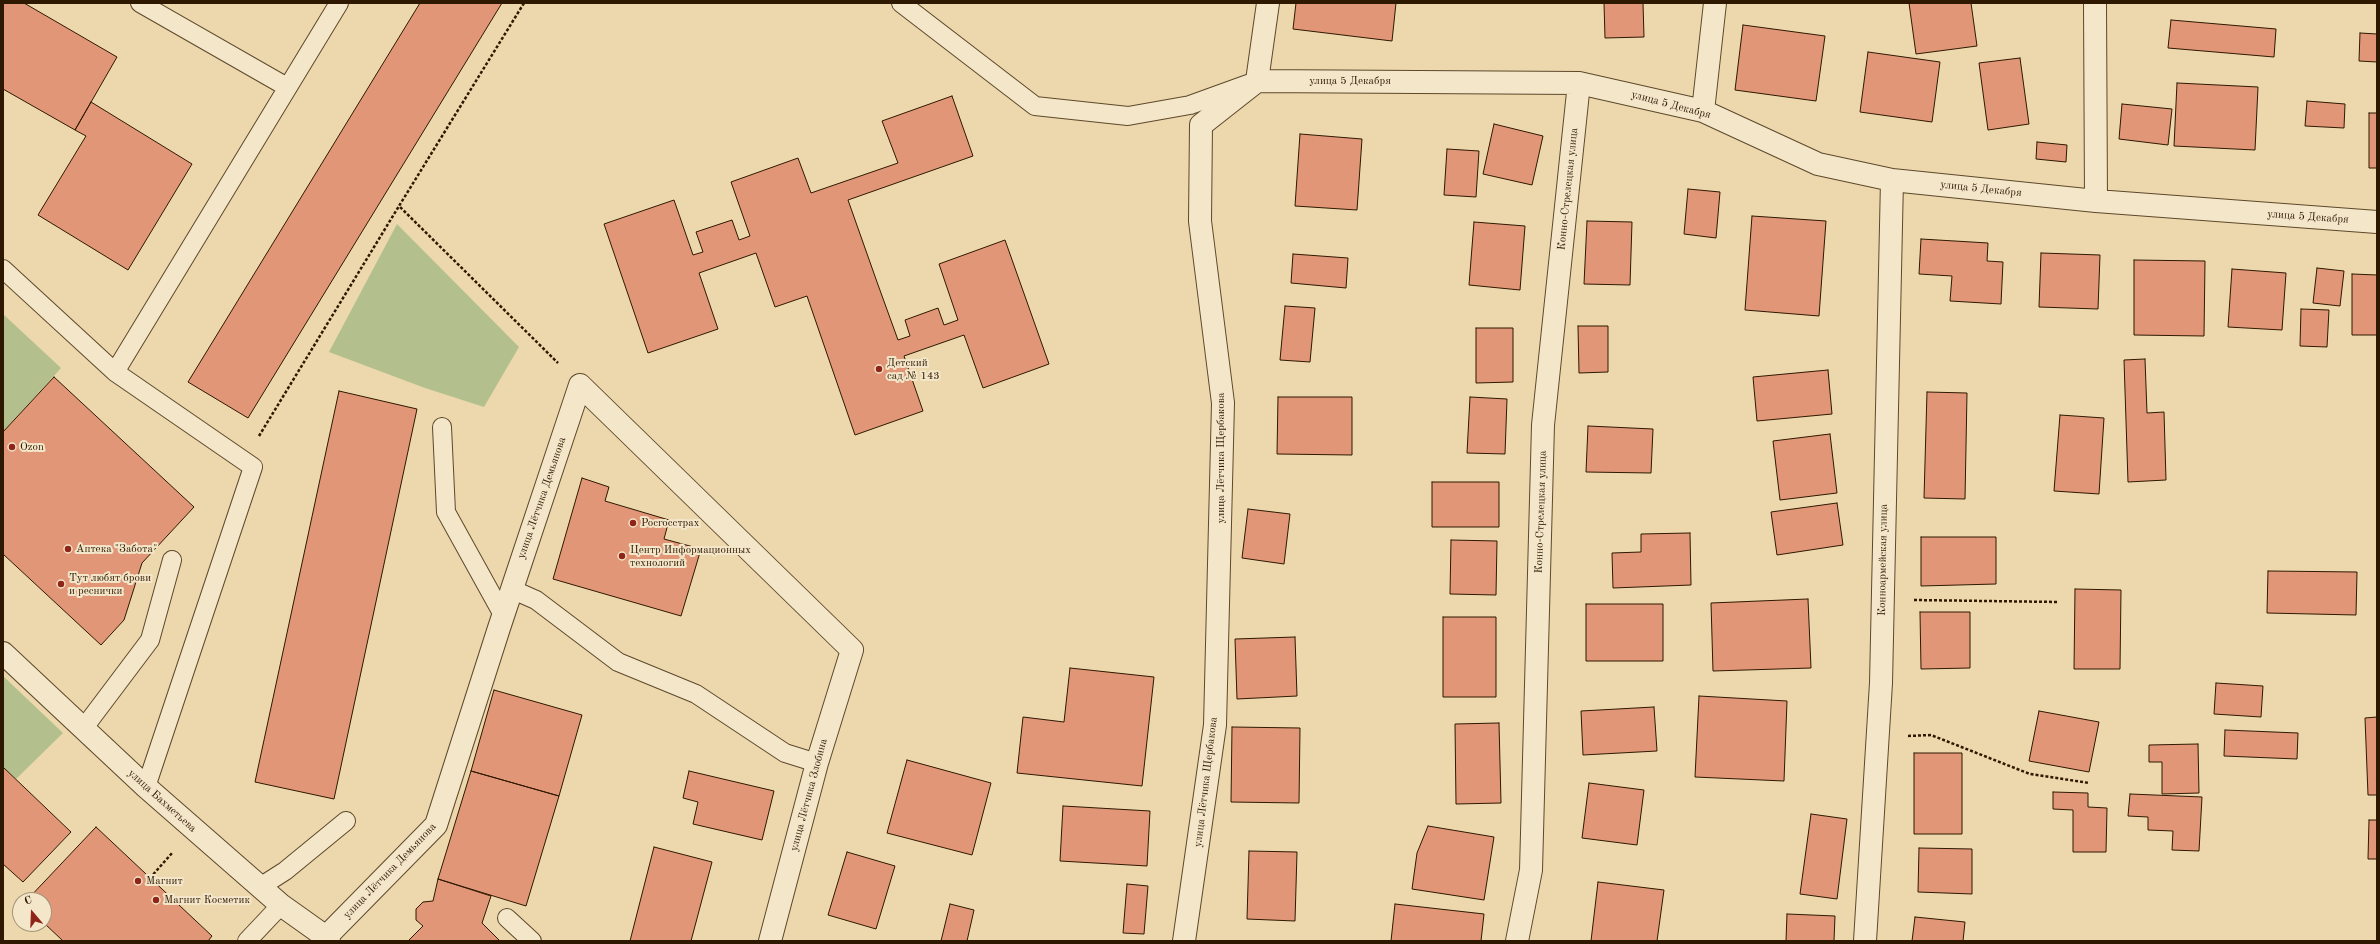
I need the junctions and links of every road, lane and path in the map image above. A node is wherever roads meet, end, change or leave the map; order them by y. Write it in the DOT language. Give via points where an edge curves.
graph roads {
  1 [pos="140,3"];
  2 [pos="339,3"];
  3 [pos="524,3"];
  4 [pos="901,3"];
  5 [pos="1268,3"];
  6 [pos="1715,3"];
  7 [pos="2095,3"];
  8 [pos="1257,81"];
  9 [pos="1579,82"];
  10 [pos="287,87"];
  11 [pos="1703,111"];
  12 [pos="1892,180"];
  13 [pos="2096,201"];
  14 [pos="399,206"];
  15 [pos="2377,222"];
  16 [pos="3,269"];
  17 [pos="115,372"];
  18 [pos="580,385"];
  19 [pos="442,427"];
  20 [pos="256,442"];
  21 [pos="172,560"];
  22 [pos="511,589"];
  23 [pos="1882,600"];
  24 [pos="2059,602"];
  25 [pos="503,615"];
  26 [pos="3,653"];
  27 [pos="83,729"];
  28 [pos="1878,738"];
  29 [pos="817,763"];
  30 [pos="2089,783"];
  31 [pos="146,787"];
  32 [pos="346,821"];
  33 [pos="260,887"];
  34 [pos="281,905"];
  35 [pos="507,918"];
  36 [pos="327,939"];
  37 [pos="247,941"];
  38 [pos="532,941"];
  39 [pos="770,941"];
  40 [pos="1184,941"];
  41 [pos="1517,941"];
  42 [pos="1865,941"];
  1 -- 10 [label="lane"];
  2 -- 10 [label="lane"];
  3 -- 14 [label="path"];
  4 -- 8 [label="lane" via="1035,106 1128,116 1190,105"];
  5 -- 8 [label="street"];
  6 -- 11 [label="street"];
  7 -- 13 [label="street"];
  8 -- 9 [label="street, улица 5 Декабря"];
  8 -- 40 [label="street, улица Лётчика Щербакова" via="1201,125 1200,221 1223,403 1215,725"];
  9 -- 11 [label="street, улица 5 Декабря"];
  9 -- 41 [label="street, Конно-Стрелецкая улица" via="1543,425 1532,870"];
  10 -- 17 [label="lane"];
  11 -- 12 [label="street, улица 5 Декабря" via="1818,164"];
  12 -- 13 [label="street, улица 5 Декабря"];
  12 -- 23 [label="street, Конноармейская улица"];
  13 -- 15 [label="street, улица 5 Декабря"];
  14 -- 18 [label="path"];
  14 -- 20 [label="path"];
  16 -- 17 [label="lane"];
  17 -- 31 [label="lane" via="253,467"];
  18 -- 22 [label="street, улица Лётчика Демьянова"];
  18 -- 29 [label="street, улица Лётчика Злобина" via="852,650"];
  19 -- 25 [label="lane" via="446,512"];
  21 -- 27 [label="lane" via="150,640"];
  22 -- 25 [label="street, улица Лётчика Демьянова"];
  22 -- 29 [label="lane" via="536,600 618,662 696,694 785,753"];
  23 -- 24 [label="path"];
  23 -- 28 [label="street, Конноармейская улица"];
  25 -- 36 [label="street, улица Лётчика Демьянова" via="436,825"];
  26 -- 27 [label="street, улица Бахметьева"];
  27 -- 31 [label="street, улица Бахметьева"];
  28 -- 30 [label="path" via="1931,735 2030,774"];
  28 -- 42 [label="street, Конноармейская улица"];
  29 -- 39 [label="street, улица Лётчика Злобина"];
  31 -- 33 [label="street, улица Бахметьева"];
  32 -- 33 [label="lane" via="285,871"];
  33 -- 34 [label="street, улица Бахметьева"];
  34 -- 36 [label="street, улица Бахметьева"];
  34 -- 37 [label="lane"];
  35 -- 38 [label="lane"];
}
